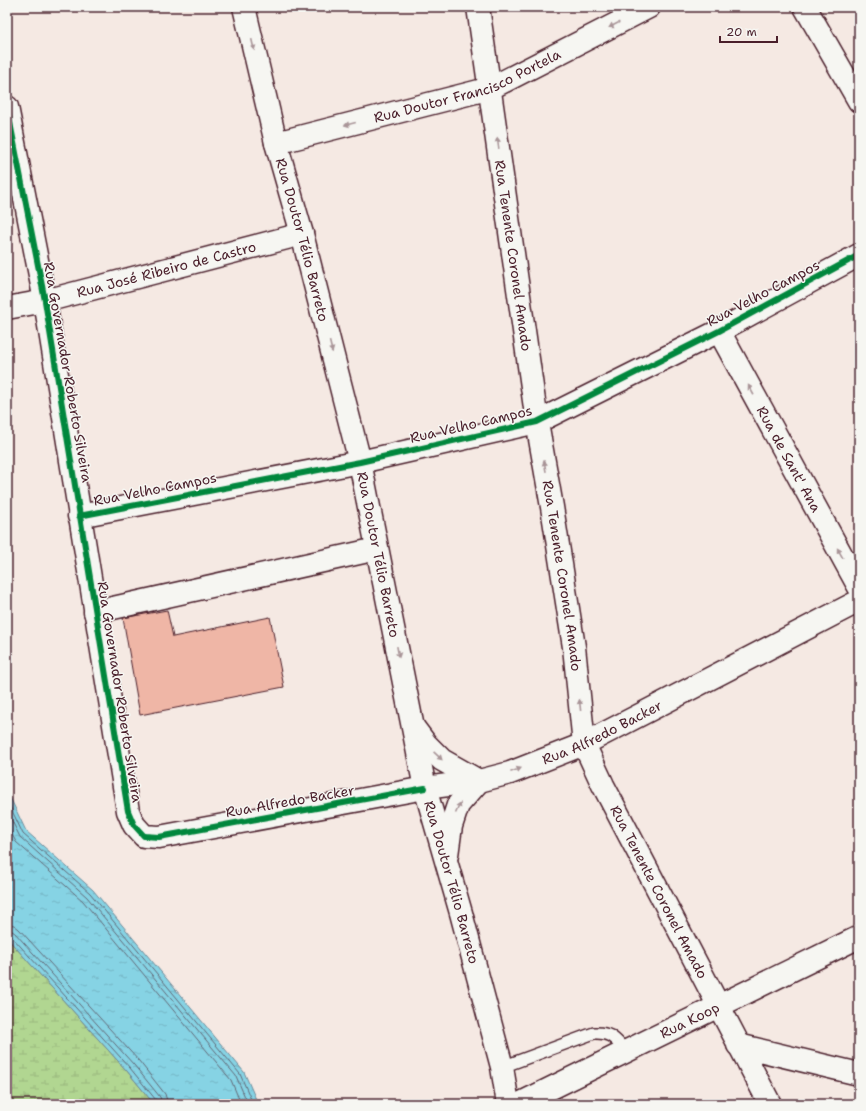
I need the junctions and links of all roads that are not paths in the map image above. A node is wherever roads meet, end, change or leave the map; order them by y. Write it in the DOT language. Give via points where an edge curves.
graph roads {
  1 [pos="244,7"];
  2 [pos="478,7"];
  3 [pos="649,7"];
  4 [pos="805,7"];
  5 [pos="491,88"];
  6 [pos="859,100"];
  7 [pos="7,107"];
  8 [pos="276,143"];
  9 [pos="11,149"];
  10 [pos="302,234"];
  11 [pos="859,254"];
  12 [pos="45,301"];
  13 [pos="7,308"];
  14 [pos="719,330"];
  15 [pos="537,422"];
  16 [pos="360,462"];
  17 [pos="79,516"];
  18 [pos="377,549"];
  19 [pos="859,587"];
  20 [pos="859,602"];
  21 [pos="95,612"];
  22 [pos="413,727"];
  23 [pos="584,744"];
  24 [pos="479,781"];
  25 [pos="425,788"];
  26 [pos="159,837"];
  27 [pos="446,860"];
  28 [pos="859,937"];
  29 [pos="719,1006"];
  30 [pos="738,1045"];
  31 [pos="627,1052"];
  32 [pos="502,1067"];
  33 [pos="859,1074"];
  34 [pos="508,1104"];
  35 [pos="519,1104"];
  36 [pos="770,1104"];
  1 -- 8 [label="street, Rua Doutor Télio Barreto, one-way"];
  2 -- 5 [label="street, Rua Tenente Coronel Amado"];
  3 -- 5 [label="street, Rua Doutor Francisco Portela, one-way"];
  4 -- 6 [label="street"];
  5 -- 8 [label="street, Rua Doutor Francisco Portela, one-way"];
  15 -- 5 [label="street, Rua Tenente Coronel Amado, one-way"];
  7 -- 9 [label="street, Rua Governador Roberto Silveira"];
  8 -- 10 [label="street, Rua Doutor Télio Barreto"];
  9 -- 12 [label="street, Rua Governador Roberto Silveira"];
  10 -- 12 [label="street, Rua José Ribeiro de Castro"];
  10 -- 16 [label="street, Rua Doutor Télio Barreto, one-way"];
  11 -- 14 [label="street, Rua Velho Campos"];
  12 -- 13 [label="street, Rua José Ribeiro de Castro"];
  12 -- 17 [label="street, Rua Governador Roberto Silveira"];
  14 -- 15 [label="street, Rua Velho Campos"];
  19 -- 14 [label="street, Rua de Sant' Ana, one-way"];
  15 -- 16 [label="street, Rua Velho Campos"];
  23 -- 15 [label="street, Rua Tenente Coronel Amado, one-way" via="574,647"];
  16 -- 17 [label="street, Rua Velho Campos"];
  16 -- 18 [label="street, Rua Doutor Télio Barreto"];
  17 -- 21 [label="street, Rua Governador Roberto Silveira"];
  18 -- 21 [label="street"];
  18 -- 22 [label="street, Rua Doutor Télio Barreto, one-way"];
  20 -- 23 [label="street, Rua Alfredo Backer"];
  21 -- 26 [label="street, Rua Governador Roberto Silveira" via="128,811 134,826 144,836"];
  22 -- 24 [label="street, one-way" via="442,760"];
  22 -- 25 [label="street, Rua Doutor Télio Barreto"];
  24 -- 23 [label="street, Rua Alfredo Backer, one-way" via="510,773"];
  23 -- 29 [label="street, Rua Tenente Coronel Amado"];
  24 -- 25 [label="street, Rua Alfredo Backer"];
  27 -- 24 [label="street, one-way" via="451,826 458,805"];
  25 -- 26 [label="street, Rua Alfredo Backer"];
  25 -- 27 [label="street, Rua Doutor Télio Barreto"];
  27 -- 32 [label="street, Rua Doutor Télio Barreto"];
  28 -- 29 [label="street, Rua Koop"];
  29 -- 30 [label="street, Rua Tenente Coronel Amado"];
  29 -- 31 [label="street, Rua Koop"];
  30 -- 33 [label="street"];
  30 -- 36 [label="street, Rua Tenente Coronel Amado"];
  31 -- 32 [label="lane" via="611,1036 603,1032 594,1033"];
  31 -- 35 [label="street, Rua Koop"];
  32 -- 34 [label="street, Rua Doutor Télio Barreto"];
}
